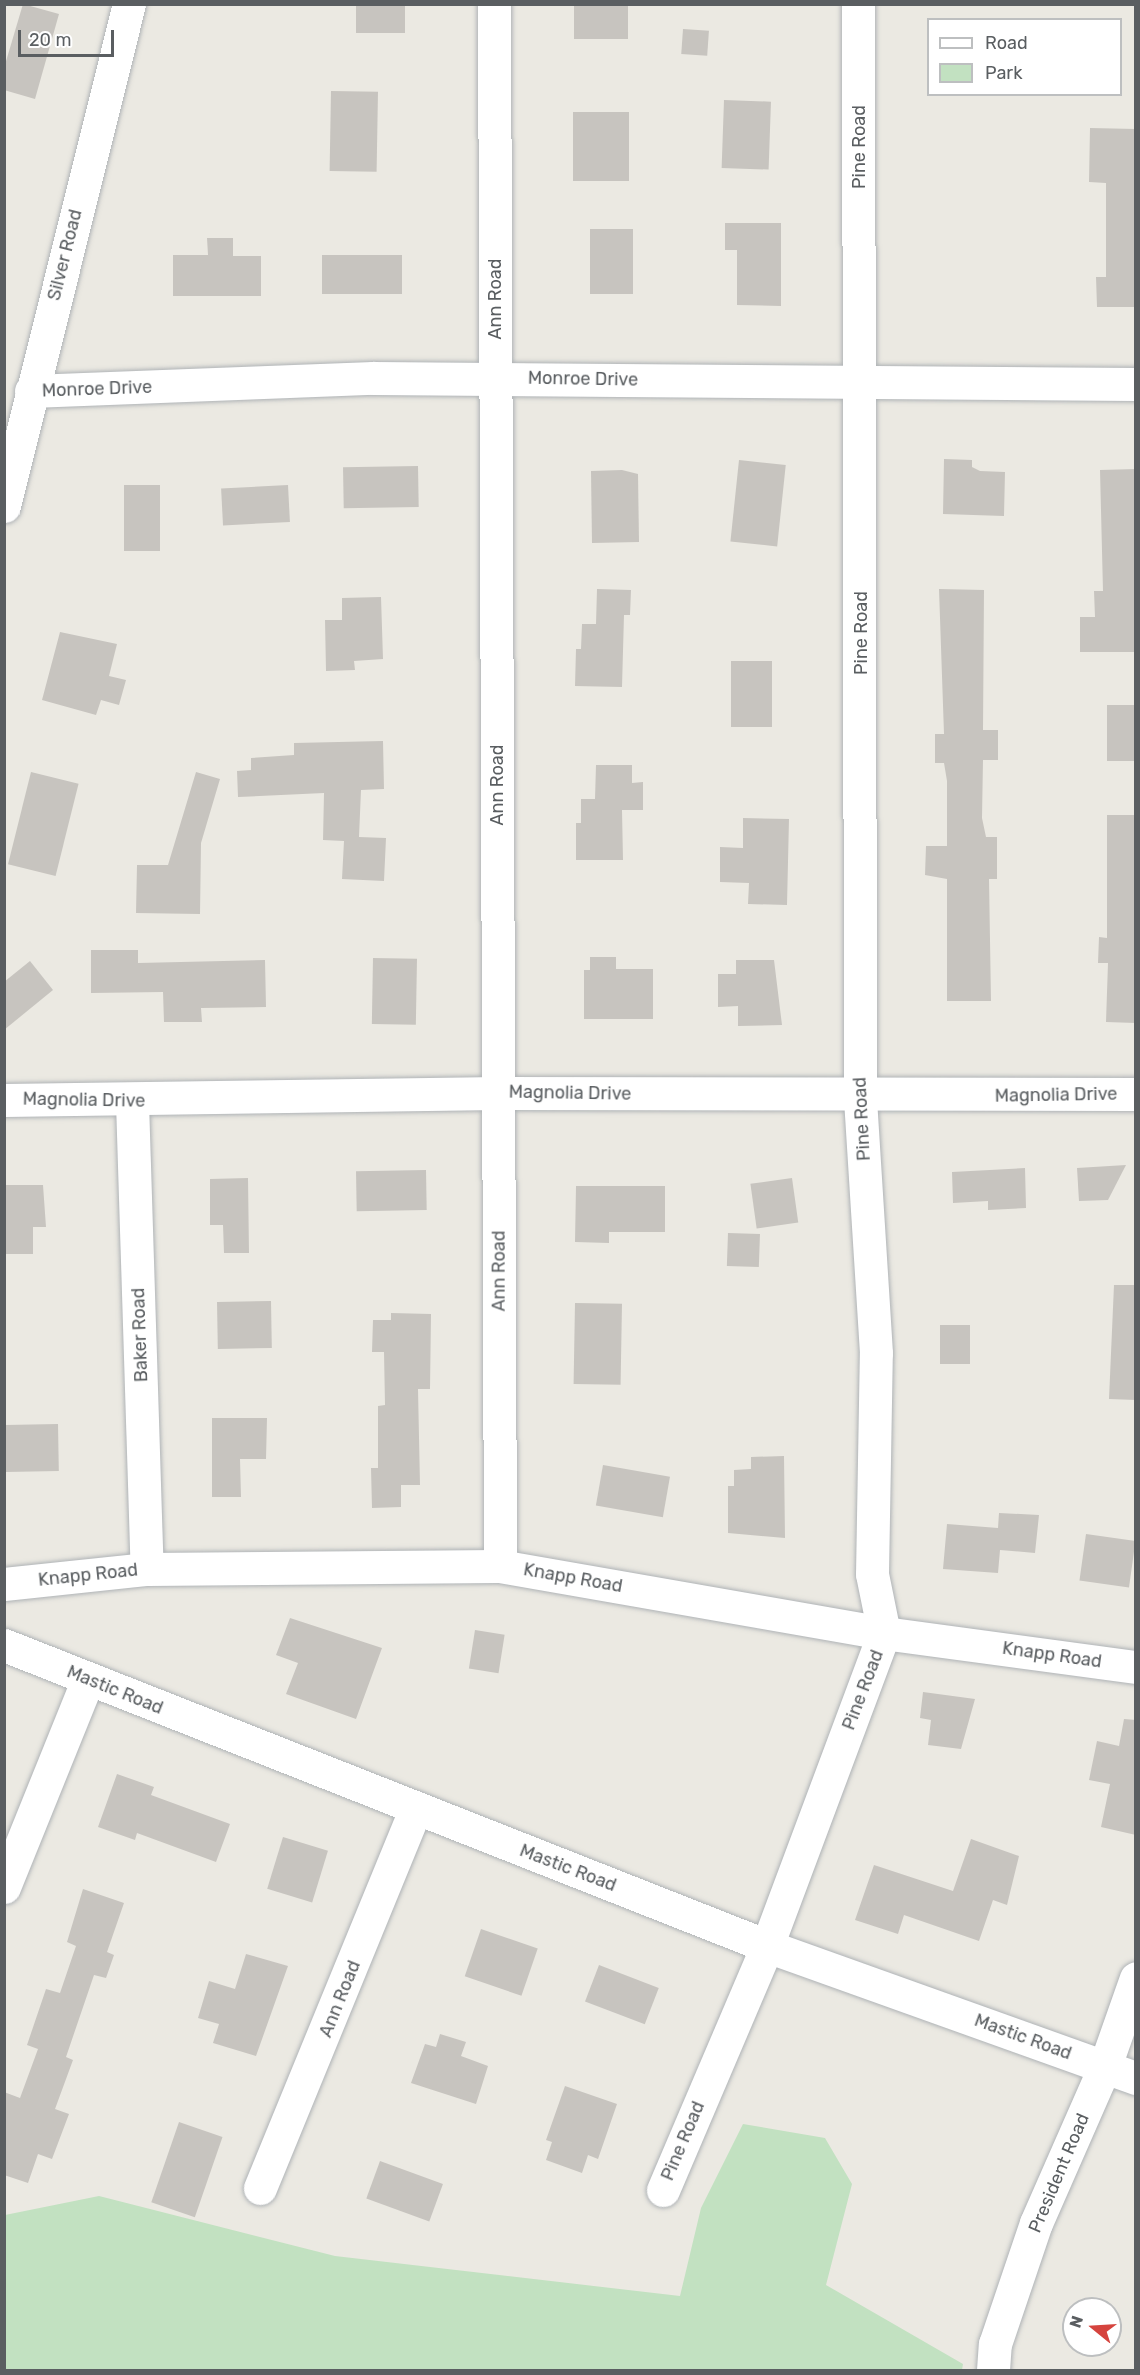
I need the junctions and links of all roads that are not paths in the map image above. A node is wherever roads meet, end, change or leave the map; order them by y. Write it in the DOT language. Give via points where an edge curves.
graph roads {
  1 [pos="129,4"];
  2 [pos="494,4"];
  3 [pos="858,4"];
  4 [pos="495,377"];
  5 [pos="1136,384"];
  6 [pos="861,385"];
  7 [pos="31,391"];
  8 [pos="4,506"];
  9 [pos="499,1093"];
  10 [pos="1136,1094"];
  11 [pos="860,1098"];
  12 [pos="4,1100"];
  13 [pos="132,1102"];
  14 [pos="500,1566"];
  15 [pos="147,1569"];
  16 [pos="4,1584"];
  17 [pos="884,1633"];
  18 [pos="4,1645"];
  19 [pos="1136,1667"];
  20 [pos="88,1679"];
  21 [pos="416,1808"];
  22 [pos="4,1887"];
  23 [pos="766,1946"];
  24 [pos="1136,1978"];
  25 [pos="1105,2066"];
  26 [pos="1136,2078"];
  27 [pos="260,2188"];
  28 [pos="663,2190"];
  29 [pos="993,2370"];
  1 -- 7 [label="street, Silver Road"];
  2 -- 4 [label="street, Ann Road"];
  3 -- 6 [label="street, Pine Road"];
  4 -- 6 [label="street, Monroe Drive"];
  4 -- 7 [label="street, Monroe Drive"];
  4 -- 9 [label="street, Ann Road"];
  5 -- 6 [label="street, Monroe Drive"];
  6 -- 11 [label="street, Pine Road"];
  7 -- 8 [label="street, Silver Road"];
  9 -- 11 [label="street, Magnolia Drive"];
  9 -- 13 [label="street, Magnolia Drive"];
  9 -- 14 [label="street, Ann Road"];
  10 -- 11 [label="street, Magnolia Drive"];
  11 -- 17 [label="street, Pine Road" via="876,1353 872,1574"];
  12 -- 13 [label="street, Magnolia Drive"];
  13 -- 15 [label="street, Baker Road"];
  14 -- 15 [label="street, Knapp Road"];
  14 -- 17 [label="street, Knapp Road"];
  15 -- 16 [label="street, Knapp Road"];
  17 -- 19 [label="street, Knapp Road"];
  17 -- 23 [label="street, Pine Road"];
  18 -- 20 [label="street, Mastic Road"];
  20 -- 21 [label="street, Mastic Road"];
  20 -- 22 [label="street"];
  21 -- 23 [label="street, Mastic Road"];
  21 -- 27 [label="street, Ann Road"];
  23 -- 25 [label="street, Mastic Road"];
  23 -- 28 [label="street, Pine Road"];
  24 -- 25 [label="street, President Road"];
  25 -- 26 [label="street, Mastic Road"];
  25 -- 29 [label="street, President Road" via="1036,2223 995,2344"];
}
